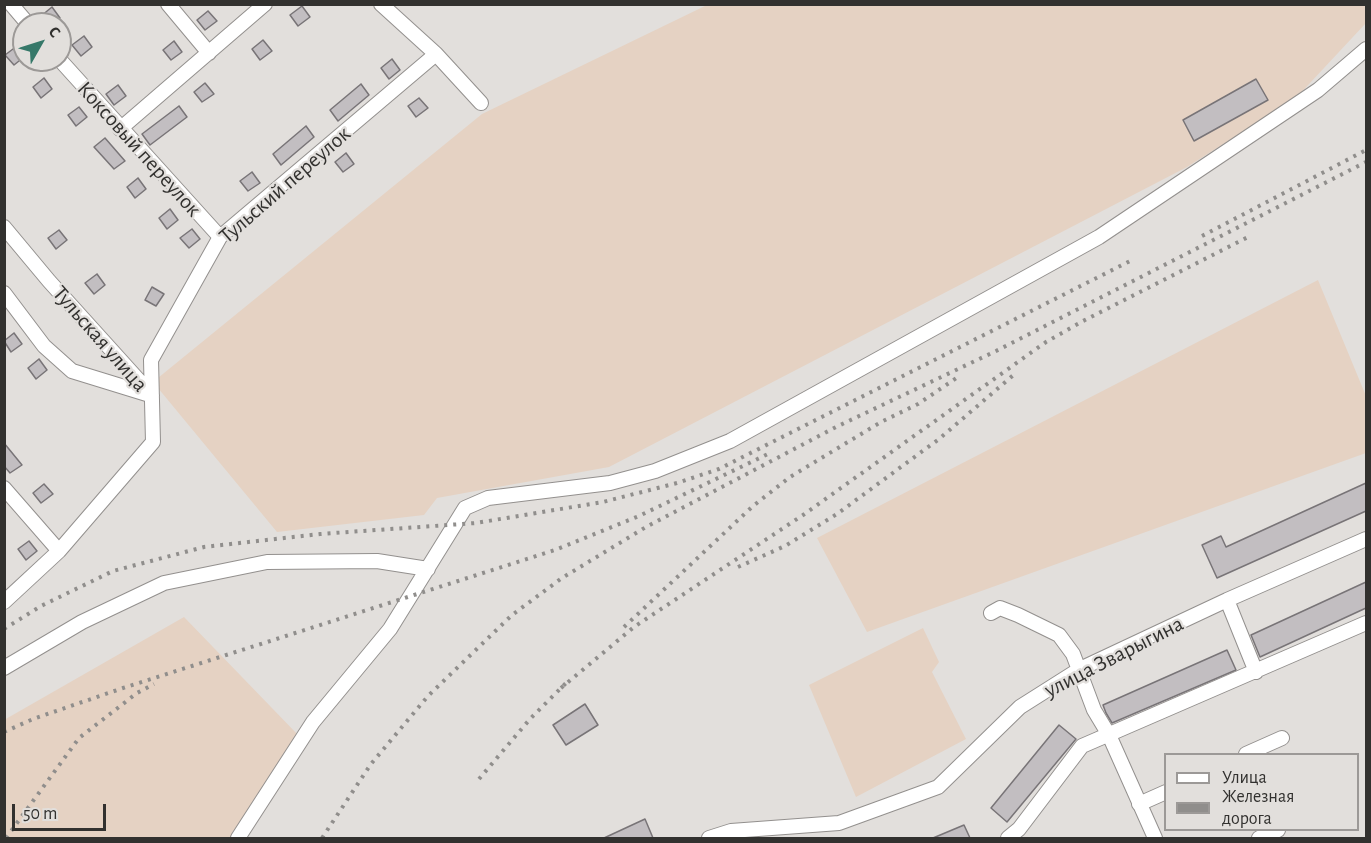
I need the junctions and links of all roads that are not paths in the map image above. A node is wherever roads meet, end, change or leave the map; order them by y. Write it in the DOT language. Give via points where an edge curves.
graph roads {
  1 [pos="168,4"];
  2 [pos="265,4"];
  3 [pos="381,4"];
  4 [pos="1366,50"];
  5 [pos="209,52"];
  6 [pos="436,54"];
  7 [pos="70,72"];
  8 [pos="481,103"];
  9 [pos="120,129"];
  10 [pos="4,227"];
  11 [pos="220,237"];
  12 [pos="4,293"];
  13 [pos="152,395"];
  14 [pos="4,488"];
  15 [pos="1366,539"];
  16 [pos="59,551"];
  17 [pos="428,569"];
  18 [pos="1227,600"];
  19 [pos="4,602"];
  20 [pos="992,612"];
  21 [pos="1366,623"];
  22 [pos="4,668"];
  23 [pos="1080,669"];
  24 [pos="1256,672"];
  25 [pos="1109,735"];
  26 [pos="1282,738"];
  27 [pos="1248,753"];
  28 [pos="1164,793"];
  29 [pos="1139,804"];
  30 [pos="1276,831"];
  31 [pos="782,833"];
  32 [pos="238,838"];
  33 [pos="709,838"];
  34 [pos="1008,838"];
  35 [pos="1155,838"];
  36 [pos="1259,838"];
  1 -- 5 [label="street"];
  2 -- 5 [label="street"];
  3 -- 6 [label="street"];
  4 -- 17 [label="street" via="1318,90 1099,237 730,441 655,471 610,483 488,498 465,508"];
  5 -- 9 [label="street"];
  6 -- 8 [label="street"];
  6 -- 11 [label="street, Тульский переулок"];
  7 -- 9 [label="street, Коксовый переулок"];
  9 -- 11 [label="street, Коксовый переулок"];
  10 -- 13 [label="street, Тульская улица"];
  11 -- 13 [label="street, Тульский переулок" via="151,360"];
  12 -- 13 [label="street, Тульская улица" via="44,346 72,371"];
  13 -- 16 [label="street, Тульский переулок" via="153,442"];
  14 -- 16 [label="street"];
  15 -- 18 [label="street, улица Зварыгина"];
  16 -- 19 [label="street, Тульский переулок"];
  17 -- 22 [label="street" via="377,561 267,562 164,583 82,622"];
  17 -- 32 [label="street" via="390,629 313,722"];
  18 -- 23 [label="street, улица Зварыгина"];
  18 -- 24 [label="street"];
  20 -- 23 [label="street" via="1000,608 1059,635"];
  21 -- 24 [label="street"];
  23 -- 25 [label="street" via="1094,710"];
  23 -- 31 [label="street, улица Зварыгина" via="1020,707 938,787 839,824"];
  24 -- 25 [label="street"];
  25 -- 29 [label="street"];
  25 -- 34 [label="street" via="1082,746"];
  26 -- 27 [label="street"];
  28 -- 29 [label="street"];
  29 -- 35 [label="street"];
  30 -- 36 [label="street"];
  31 -- 33 [label="street, улица Зварыгина" via="731,831"];
}
